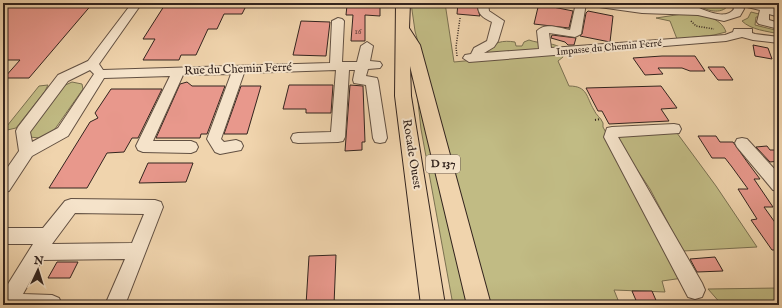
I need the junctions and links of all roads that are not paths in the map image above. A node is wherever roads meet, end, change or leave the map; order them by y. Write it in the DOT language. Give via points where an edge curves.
graph roads {
  1 [pos="137,3"];
  2 [pos="403,3"];
  3 [pos="483,3"];
  4 [pos="581,3"];
  5 [pos="592,3"];
  6 [pos="681,3"];
  7 [pos="686,3"];
  8 [pos="737,8"];
  9 [pos="642,10"];
  10 [pos="699,12"];
  11 [pos="764,12"];
  12 [pos="779,14"];
  13 [pos="720,17"];
  14 [pos="338,21"];
  15 [pos="402,25"];
  16 [pos="779,26"];
  17 [pos="745,32"];
  18 [pos="775,40"];
  19 [pos="366,46"];
  20 [pos="546,53"];
  21 [pos="361,65"];
  22 [pos="376,65"];
  23 [pos="340,66"];
  24 [pos="96,69"];
  25 [pos="239,69"];
  26 [pos="180,71"];
  27 [pos="674,129"];
  28 [pos="298,138"];
  29 [pos="380,138"];
  30 [pos="742,142"];
  31 [pos="236,146"];
  32 [pos="191,147"];
  33 [pos="27,152"];
  34 [pos="779,185"];
  35 [pos="3,186"];
  36 [pos="3,236"];
  37 [pos="42,244"];
  38 [pos="137,251"];
  39 [pos="695,290"];
  40 [pos="431,303"];
  41 [pos="52,305"];
  42 [pos="115,305"];
  43 [pos="478,305"];
  1 -- 24 [label="street"];
  2 -- 15 [label="main road, Rocade Ouest / D 137"];
  3 -- 20 [label="street, Impasse du Chemin Ferré" via="482,11 485,15 498,21 490,43 473,57"];
  4 -- 20 [label="street" via="575,34 546,29 543,31"];
  5 -- 9 [label="street"];
  6 -- 9 [label="street"];
  7 -- 10 [label="street"];
  8 -- 11 [label="street"];
  8 -- 12 [label="street" via="760,6"];
  8 -- 13 [label="street"];
  8 -- 17 [label="street" via="737,24"];
  9 -- 10 [label="street"];
  10 -- 13 [label="street"];
  11 -- 12 [label="street"];
  11 -- 16 [label="street" via="763,22"];
  13 -- 17 [label="street" via="727,25"];
  14 -- 23 [label="street"];
  15 -- 40 [label="main road, Rocade Ouest / D 137" via="403,96"];
  15 -- 43 [label="main road, D 137" via="413,45"];
  17 -- 18 [label="street" via="754,37"];
  17 -- 20 [label="street, Impasse du Chemin Ferré" via="726,38"];
  19 -- 21 [label="street"];
  21 -- 22 [label="street, Rue du Chemin Ferré"];
  21 -- 23 [label="street, Rue du Chemin Ferré"];
  21 -- 29 [label="street" via="359,80 372,81"];
  23 -- 25 [label="street, Rue du Chemin Ferré"];
  23 -- 28 [label="street" via="338,137"];
  24 -- 26 [label="street, Rue du Chemin Ferré"];
  24 -- 33 [label="street" via="63,132"];
  24 -- 33 [label="street" via="64,78 23,130"];
  25 -- 26 [label="street, Rue du Chemin Ferré"];
  25 -- 31 [label="street" via="214,139 220,148"];
  26 -- 32 [label="street" via="143,146"];
  27 -- 39 [label="street" via="612,132 611,137"];
  30 -- 34 [label="street"];
  33 -- 35 [label="street"];
  36 -- 37 [label="street"];
  37 -- 38 [label="street"];
  37 -- 38 [label="street" via="71,206 155,207"];
  37 -- 41 [label="street" via="7,303"];
  38 -- 42 [label="street"];
}
